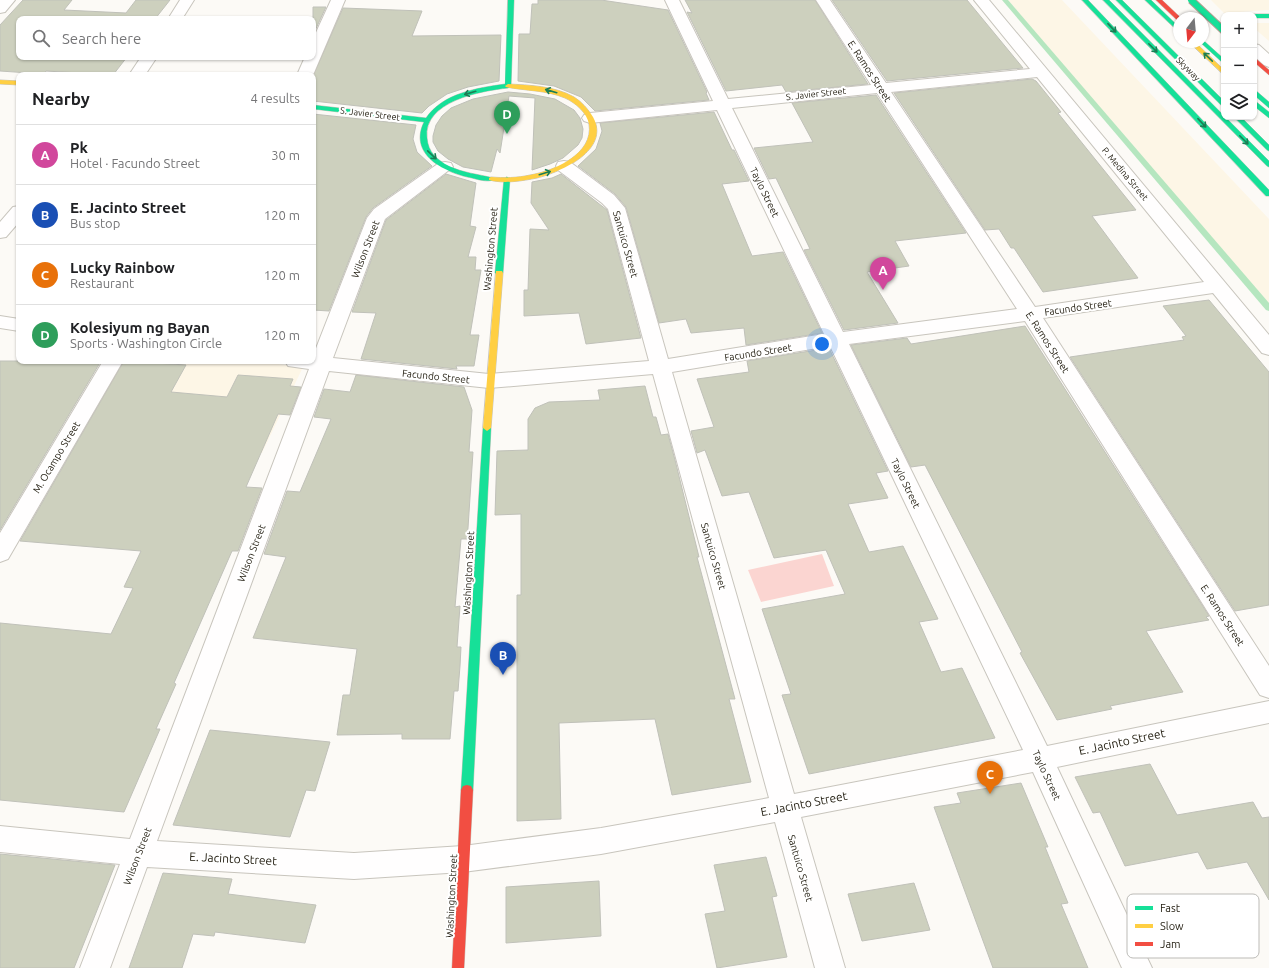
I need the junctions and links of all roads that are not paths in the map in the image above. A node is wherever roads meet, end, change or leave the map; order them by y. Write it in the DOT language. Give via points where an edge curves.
graph roads {
  1 [pos="8,0"];
  2 [pos="187,0"];
  3 [pos="338,0"];
  4 [pos="511,0"];
  5 [pos="823,0"];
  6 [pos="981,0"];
  7 [pos="1086,0"];
  8 [pos="1106,0"];
  9 [pos="1119,0"];
  10 [pos="1148,0"];
  11 [pos="1159,0"];
  12 [pos="1191,0"];
  13 [pos="1202,0"];
  14 [pos="667,1"];
  15 [pos="0,9"];
  16 [pos="1173,13"];
  17 [pos="177,16"];
  18 [pos="1257,16"];
  19 [pos="1269,16"];
  20 [pos="1221,20"];
  21 [pos="1209,21"];
  22 [pos="1221,21"];
  23 [pos="1221,22"];
  24 [pos="1173,24"];
  25 [pos="1198,48"];
  26 [pos="1209,48"];
  27 [pos="316,50"];
  28 [pos="1257,51"];
  29 [pos="1221,59"];
  30 [pos="147,60"];
  31 [pos="312,60"];
  32 [pos="1257,62"];
  33 [pos="1269,62"];
  34 [pos="1221,70"];
  35 [pos="139,72"];
  36 [pos="306,72"];
  37 [pos="1041,72"];
  38 [pos="1269,73"];
  39 [pos="0,82"];
  40 [pos="16,83"];
  41 [pos="508,86"];
  42 [pos="880,87"];
  43 [pos="1257,94"];
  44 [pos="1221,102"];
  45 [pos="723,103"];
  46 [pos="1257,105"];
  47 [pos="1269,106"];
  48 [pos="316,107"];
  49 [pos="1269,116"];
  50 [pos="590,118"];
  51 [pos="427,120"];
  52 [pos="1239,120"];
  53 [pos="1269,149"];
  54 [pos="1269,165"];
  55 [pos="564,166"];
  56 [pos="445,167"];
  57 [pos="507,179"];
  58 [pos="1269,194"];
  59 [pos="16,214"];
  60 [pos="0,233"];
  61 [pos="1218,286"];
  62 [pos="1030,314"];
  63 [pos="0,322"];
  64 [pos="16,324"];
  65 [pos="836,339"];
  66 [pos="1269,348"];
  67 [pos="111,364"];
  68 [pos="314,364"];
  69 [pos="321,365"];
  70 [pos="660,367"];
  71 [pos="489,382"];
  72 [pos="0,553"];
  73 [pos="1269,687"];
  74 [pos="1269,712"];
  75 [pos="1040,759"];
  76 [pos="785,808"];
  77 [pos="0,838"];
  78 [pos="138,853"];
  79 [pos="463,859"];
  80 [pos="1127,946"];
  81 [pos="1132,958"];
  82 [pos="95,968"];
  83 [pos="458,968"];
  84 [pos="830,968"];
  85 [pos="1137,968"];
  1 -- 15 [label="street"];
  2 -- 17 [label="street"];
  3 -- 27 [label="street"];
  4 -- 41 [label="main road"];
  5 -- 42 [label="street, E. Ramos Street"];
  6 -- 37 [label="street, P. Medina Street"];
  7 -- 58 [label="main road, one-way"];
  8 -- 54 [label="main road, one-way"];
  9 -- 44 [label="main road, Skyway"];
  10 -- 24 [label="main road"];
  11 -- 16 [label="main road"];
  12 -- 22 [label="main road, bridge"];
  13 -- 20 [label="street"];
  14 -- 45 [label="street, Taylo Street"];
  18 -- 19 [label="main road"];
  21 -- 23 [label="main road"];
  34 -- 25 [label="main road, one-way"];
  26 -- 29 [label="main road"];
  28 -- 33 [label="street"];
  30 -- 35 [label="street"];
  31 -- 36 [label="street"];
  32 -- 38 [label="main road"];
  37 -- 42 [label="street, S. Javier Street"];
  37 -- 61 [label="street, P. Medina Street"];
  39 -- 40 [label="main road"];
  50 -- 41 [label="main road, one-way" via="582,107 562,95 530,87"];
  41 -- 51 [label="main road, one-way" via="468,93 450,100 436,109"];
  42 -- 45 [label="street, S. Javier Street"];
  42 -- 62 [label="street, E. Ramos Street"];
  43 -- 47 [label="main road"];
  45 -- 50 [label="street, S. Javier Street"];
  45 -- 65 [label="street, Taylo Street"];
  46 -- 49 [label="main road"];
  48 -- 51 [label="main road, S. Javier Street"];
  50 -- 55 [label="main road" via="593,130 590,143 580,155"];
  51 -- 56 [label="main road, one-way" via="422,137 428,153"];
  52 -- 53 [label="main road"];
  57 -- 55 [label="main road, one-way" via="547,173"];
  55 -- 70 [label="street, Santuico Street" via="608,198 616,208"];
  56 -- 57 [label="main road" via="477,177"];
  56 -- 69 [label="street, Wilson Street" via="376,218"];
  57 -- 71 [label="main road, Washington Street"];
  59 -- 60 [label="street"];
  61 -- 62 [label="street, Facundo Street"];
  61 -- 66 [label="street, P. Medina Street"];
  62 -- 65 [label="street, Facundo Street"];
  62 -- 73 [label="street, E. Ramos Street"];
  63 -- 64 [label="street"];
  65 -- 70 [label="street, Facundo Street"];
  65 -- 75 [label="street, Taylo Street"];
  67 -- 72 [label="street, M. Ocampo Street"];
  68 -- 69 [label="street, Facundo Street"];
  69 -- 71 [label="street, Facundo Street"];
  69 -- 78 [label="street, Wilson Street"];
  70 -- 71 [label="street, Facundo Street"];
  70 -- 76 [label="street, Santuico Street"];
  71 -- 79 [label="main road, Washington Street"];
  74 -- 75 [label="street, E. Jacinto Street"];
  75 -- 76 [label="street, E. Jacinto Street"];
  75 -- 80 [label="street, Taylo Street"];
  76 -- 79 [label="street, E. Jacinto Street" via="601,841"];
  76 -- 84 [label="street, Santuico Street"];
  77 -- 78 [label="street, E. Jacinto Street"];
  78 -- 79 [label="street, E. Jacinto Street" via="354,866"];
  78 -- 82 [label="street, Wilson Street"];
  79 -- 83 [label="main road, Washington Street"];
  81 -- 85 [label="street, Taylo Street"];
}
